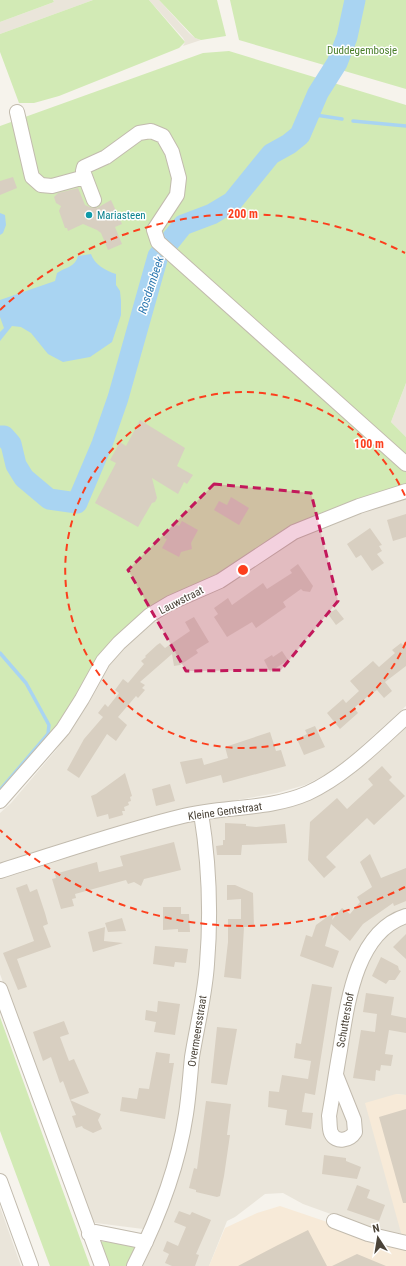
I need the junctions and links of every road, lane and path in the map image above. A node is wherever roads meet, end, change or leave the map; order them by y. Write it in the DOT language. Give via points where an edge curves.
graph roads {
  1 [pos="17,112"];
  2 [pos="85,177"];
  3 [pos="94,200"];
  4 [pos="406,464"];
  5 [pos="406,491"];
  6 [pos="406,717"];
  7 [pos="0,802"];
  8 [pos="201,813"];
  9 [pos="0,871"];
  10 [pos="406,916"];
  11 [pos="0,989"];
  12 [pos="336,1074"];
  13 [pos="0,1181"];
  14 [pos="334,1221"];
  15 [pos="89,1234"];
  16 [pos="146,1242"];
  17 [pos="406,1243"];
  18 [pos="31,1266"];
  19 [pos="102,1266"];
  20 [pos="134,1266"];
  1 -- 2 [label="street" via="32,177 41,185 52,186"];
  2 -- 3 [label="street"];
  2 -- 4 [label="street" via="84,167 106,157 139,133 151,131 163,136 172,152 179,178 177,195 154,230 158,242"];
  5 -- 7 [label="street, Lauwstraat" via="359,506 294,532 220,581 170,603 150,615 103,661 63,729"];
  6 -- 8 [label="street, Kleine Gentstraat" via="334,778 310,792 273,804"];
  8 -- 9 [label="street, Kleine Gentstraat" via="140,828"];
  8 -- 16 [label="street, Overmeersstraat" via="205,834 207,965 186,1115 176,1162"];
  10 -- 12 [label="street, Schuttershof" via="395,919 374,939 358,966 347,1001"];
  11 -- 15 [label="street"];
  13 -- 18 [label="street"];
  14 -- 17 [label="street" via="368,1234"];
  15 -- 16 [label="street" via="96,1232"];
  15 -- 19 [label="street"];
  16 -- 20 [label="street, Overmeersstraat"];
}
